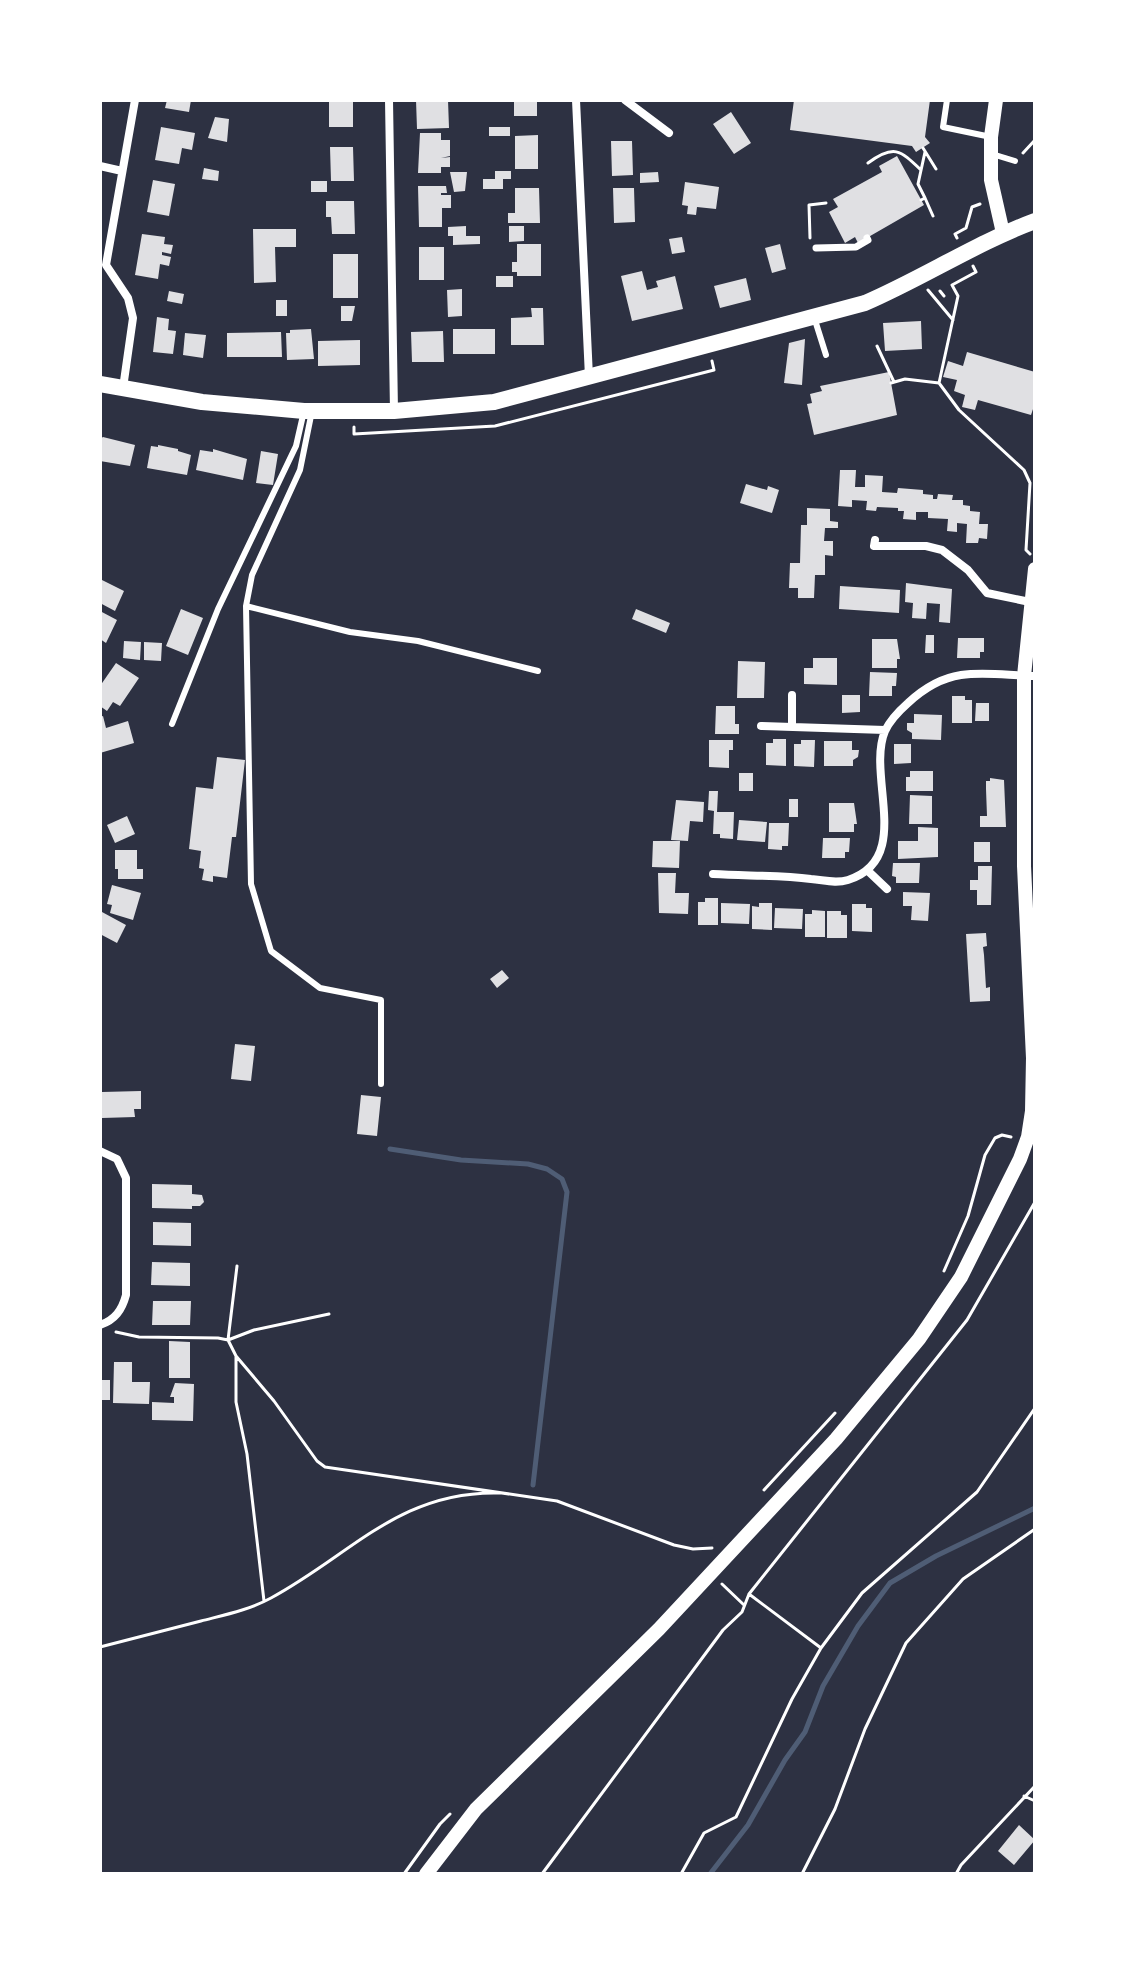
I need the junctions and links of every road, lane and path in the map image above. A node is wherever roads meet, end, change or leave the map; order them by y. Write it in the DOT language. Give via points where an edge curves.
graph roads {
  1 [pos="135,100"];
  2 [pos="389,100"];
  3 [pos="576,100"];
  4 [pos="625,100"];
  5 [pos="947,100"];
  6 [pos="996,100"];
  7 [pos="669,133"];
  8 [pos="991,137"];
  9 [pos="1035,140"];
  10 [pos="991,154"];
  11 [pos="1015,161"];
  12 [pos="868,163"];
  13 [pos="100,166"];
  14 [pos="936,169"];
  15 [pos="921,170"];
  16 [pos="122,171"];
  17 [pos="995,198"];
  18 [pos="826,203"];
  19 [pos="933,216"];
  20 [pos="1035,221"];
  21 [pos="1003,233"];
  22 [pos="867,238"];
  23 [pos="816,248"];
  24 [pos="965,253"];
  25 [pos="103,266"];
  26 [pos="918,278"];
  27 [pos="940,291"];
  28 [pos="944,296"];
  29 [pos="950,304"];
  30 [pos="955,310"];
  31 [pos="814,317"];
  32 [pos="953,320"];
  33 [pos="877,346"];
  34 [pos="826,355"];
  35 [pos="589,377"];
  36 [pos="939,383"];
  37 [pos="100,384"];
  38 [pos="123,388"];
  39 [pos="968,408"];
  40 [pos="308,411"];
  41 [pos="394,411"];
  42 [pos="966,417"];
  43 [pos="875,540"];
  44 [pos="1035,560"];
  45 [pos="1035,569"];
  46 [pos="1030,602"];
  47 [pos="246,606"];
  48 [pos="538,671"];
  49 [pos="1030,676"];
  50 [pos="792,695"];
  51 [pos="172,724"];
  52 [pos="761,726"];
  53 [pos="792,726"];
  54 [pos="885,730"];
  55 [pos="867,870"];
  56 [pos="713,874"];
  57 [pos="887,889"];
  58 [pos="1031,963"];
  59 [pos="381,1084"];
  60 [pos="1029,1130"];
  61 [pos="100,1151"];
  62 [pos="1035,1202"];
  63 [pos="237,1266"];
  64 [pos="940,1281"];
  65 [pos="329,1314"];
  66 [pos="100,1325"];
  67 [pos="113,1331"];
  68 [pos="228,1340"];
  69 [pos="236,1356"];
  70 [pos="1035,1408"];
  71 [pos="836,1411"];
  72 [pos="762,1492"];
  73 [pos="516,1494"];
  74 [pos="1035,1529"];
  75 [pos="712,1548"];
  76 [pos="749,1594"];
  77 [pos="264,1601"];
  78 [pos="100,1647"];
  79 [pos="821,1648"];
  80 [pos="1035,1786"];
  81 [pos="1024,1796"];
  82 [pos="1035,1801"];
  83 [pos="426,1874"];
  84 [pos="542,1874"];
  85 [pos="681,1874"];
  86 [pos="802,1874"];
  87 [pos="956,1874"];
  1 -- 16 [label="street"];
  2 -- 41 [label="street"];
  3 -- 35 [label="street"];
  4 -- 7 [label="street"];
  5 -- 8 [label="lane" via="943,127"];
  6 -- 8 [label="street"];
  8 -- 10 [label="street"];
  9 -- 11 [label="path"];
  10 -- 11 [label="lane"];
  10 -- 17 [label="street"];
  12 -- 15 [label="path" via="895,150"];
  13 -- 16 [label="street"];
  14 -- 15 [label="path" via="924,150"];
  15 -- 19 [label="path" via="918,184"];
  16 -- 25 [label="street"];
  17 -- 21 [label="street"];
  17 -- 24 [label="path" via="972,207 966,228 955,234"];
  18 -- 23 [label="path" via="809,205 810,238"];
  20 -- 21 [label="main road"];
  21 -- 24 [label="main road"];
  22 -- 23 [label="street" via="856,247"];
  24 -- 26 [label="main road"];
  24 -- 30 [label="path" via="976,272 952,285 958,296"];
  25 -- 38 [label="street" via="132,308"];
  26 -- 31 [label="main road" via="865,303"];
  26 -- 32 [label="path"];
  27 -- 28 [label="path"];
  29 -- 30 [label="path"];
  30 -- 32 [label="path"];
  31 -- 34 [label="lane"];
  31 -- 35 [label="main road"];
  32 -- 36 [label="path"];
  33 -- 36 [label="path" via="892,383"];
  35 -- 41 [label="main road" via="494,402"];
  36 -- 42 [label="path"];
  37 -- 38 [label="main road"];
  38 -- 40 [label="main road" via="202,402"];
  39 -- 42 [label="path"];
  40 -- 41 [label="main road"];
  40 -- 47 [label="lane" via="300,470 252,575"];
  40 -- 51 [label="lane"];
  42 -- 44 [label="path" via="1024,470 1030,483 1026,550"];
  43 -- 46 [label="street" via="874,546 942,550 987,593"];
  45 -- 46 [label="street"];
  46 -- 49 [label="street"];
  47 -- 48 [label="lane"];
  47 -- 59 [label="lane" via="251,884 271,951 320,988 381,1000"];
  49 -- 54 [label="street" via="983,673 941,680 915,696"];
  49 -- 58 [label="street" via="1024,866"];
  50 -- 53 [label="street"];
  52 -- 53 [label="street"];
  53 -- 54 [label="street"];
  54 -- 55 [label="street" via="880,759 885,828 880,851"];
  55 -- 56 [label="street" via="850,880 830,882"];
  55 -- 57 [label="street"];
  58 -- 60 [label="street"];
  60 -- 64 [label="path" via="995,1138"];
  60 -- 83 [label="street" via="961,1277 919,1339 836,1439 659,1629 476,1809"];
  61 -- 66 [label="street" via="117,1159 126,1178 126,1295 116,1316"];
  62 -- 76 [label="path" via="967,1320"];
  63 -- 68 [label="path"];
  65 -- 68 [label="path"];
  67 -- 68 [label="path"];
  68 -- 69 [label="path"];
  69 -- 73 [label="path" via="325,1467"];
  69 -- 77 [label="path" via="236,1402"];
  70 -- 79 [label="path" via="977,1492 862,1593"];
  71 -- 72 [label="path"];
  73 -- 75 [label="path" via="557,1501 674,1545"];
  73 -- 77 [label="path" via="473,1492 423,1504"];
  74 -- 86 [label="path" via="963,1579 906,1643"];
  76 -- 79 [label="path"];
  76 -- 84 [label="path" via="742,1612 723,1630"];
  77 -- 78 [label="path"];
  79 -- 85 [label="path" via="736,1817 704,1833"];
  80 -- 81 [label="path"];
  81 -- 82 [label="path"];
  81 -- 87 [label="path"];
}
